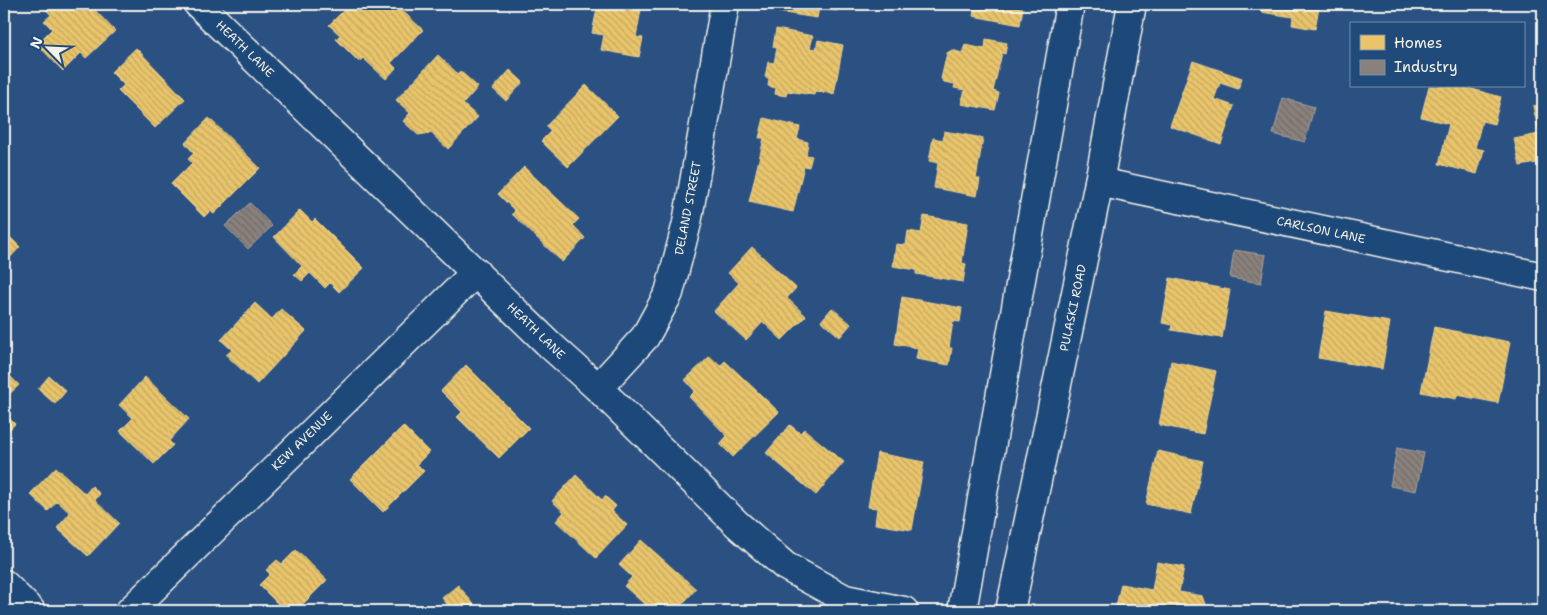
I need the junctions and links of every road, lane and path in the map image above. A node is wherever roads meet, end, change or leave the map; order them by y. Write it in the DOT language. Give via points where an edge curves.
graph roads {
  1 [pos="198,4"];
  2 [pos="725,4"];
  3 [pos="1070,4"];
  4 [pos="1132,4"];
  5 [pos="1100,182"];
  6 [pos="476,272"];
  7 [pos="1543,277"];
  8 [pos="598,388"];
  9 [pos="4,584"];
  10 [pos="31,611"];
  11 [pos="130,611"];
  12 [pos="904,611"];
  13 [pos="962,611"];
  14 [pos="1010,611"];
  1 -- 6 [label="street, HEATH LANE"];
  2 -- 8 [label="street, DELAND STREET" via="687,223 670,293 645,337"];
  3 -- 13 [label="street"];
  4 -- 5 [label="street, PULASKI ROAD"];
  5 -- 7 [label="street, CARLSON LANE"];
  5 -- 14 [label="street, PULASKI ROAD"];
  6 -- 8 [label="street, HEATH LANE"];
  6 -- 11 [label="street, KEW AVENUE"];
  8 -- 12 [label="street, HEATH LANE" via="738,525 785,566 844,599"];
  9 -- 10 [label="street"];
}
